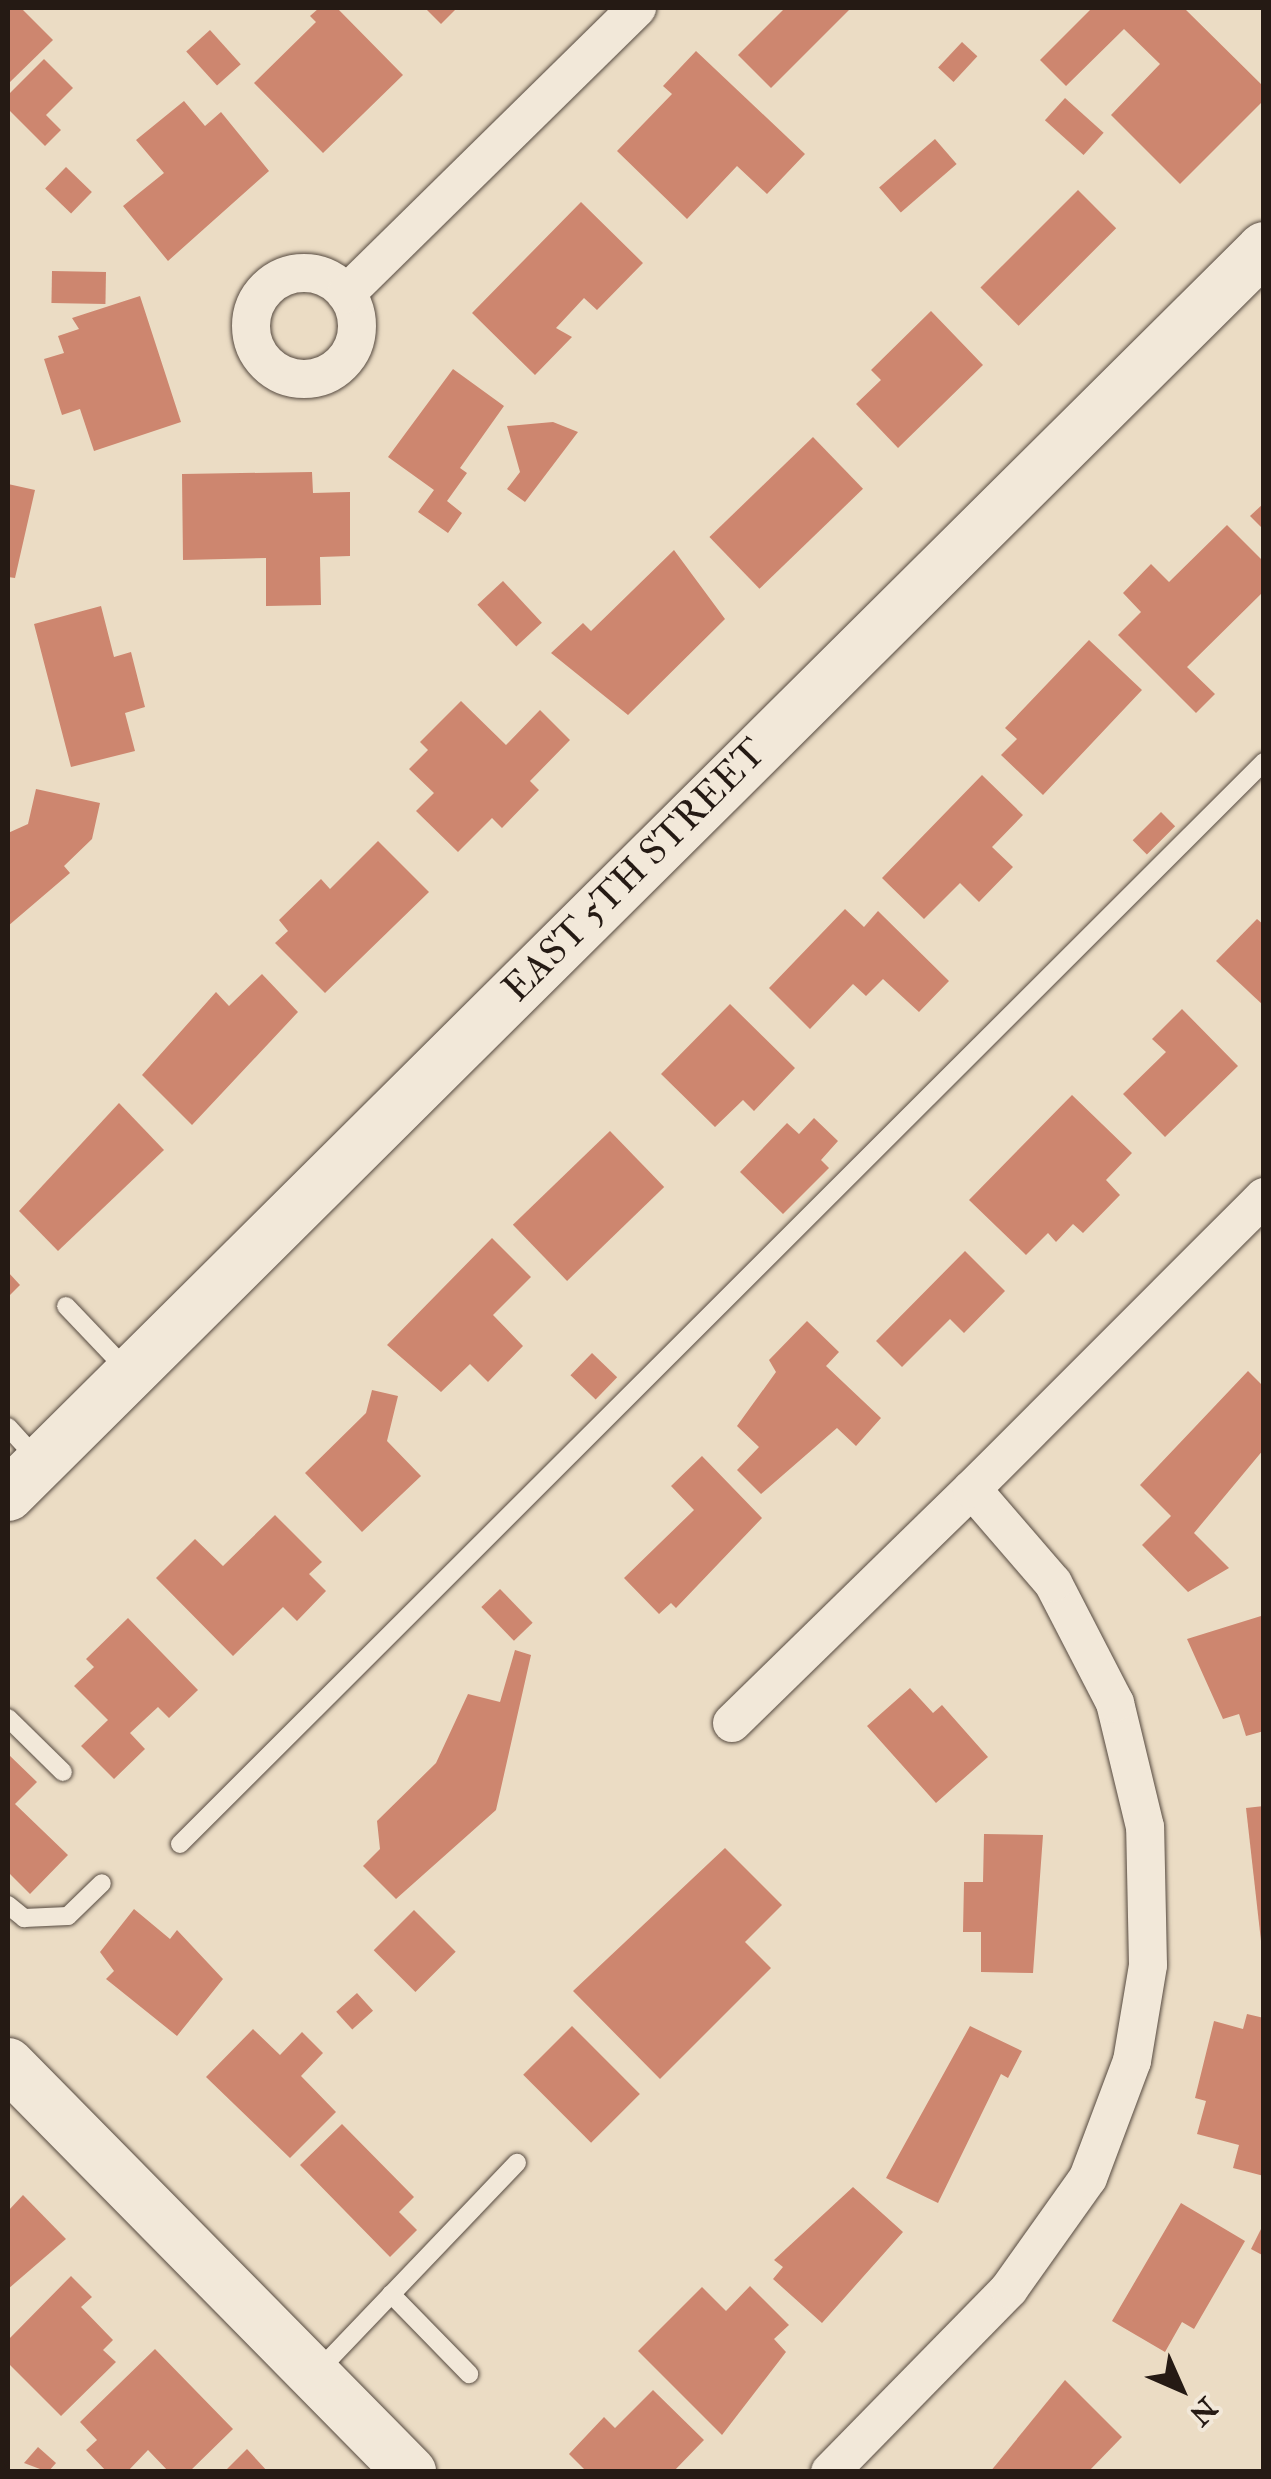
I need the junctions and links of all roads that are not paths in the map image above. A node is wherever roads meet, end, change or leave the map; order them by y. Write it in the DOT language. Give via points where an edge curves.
graph roads {
  1 [pos="637,8"];
  2 [pos="1264,248"];
  3 [pos="346,294"];
  4 [pos="1264,762"];
  5 [pos="1264,1197"];
  6 [pos="66,1306"];
  7 [pos="130,1373"];
  8 [pos="18,1462"];
  9 [pos="972,1489"];
  10 [pos="8,1718"];
  11 [pos="732,1723"];
  12 [pos="62,1772"];
  13 [pos="180,1844"];
  14 [pos="102,1883"];
  15 [pos="8,1905"];
  16 [pos="8,2064"];
  17 [pos="517,2164"];
  18 [pos="390,2294"];
  19 [pos="314,2374"];
  20 [pos="468,2374"];
  21 [pos="410,2472"];
  22 [pos="830,2472"];
  1 -- 3 [label="street"];
  2 -- 7 [label="street, EAST 5TH STREET"];
  4 -- 13 [label="lane"];
  5 -- 9 [label="street"];
  6 -- 7 [label="lane"];
  7 -- 8 [label="street, EAST 5TH STREET"];
  9 -- 11 [label="street"];
  9 -- 22 [label="street" via="1053,1583 1116,1703 1145,1828 1148,1965 1132,2062 1088,2178 1010,2289"];
  10 -- 12 [label="lane"];
  14 -- 15 [label="lane" via="68,1916 24,1918"];
  16 -- 19 [label="street"];
  17 -- 18 [label="lane"];
  18 -- 19 [label="lane"];
  18 -- 20 [label="lane"];
  19 -- 21 [label="street"];
}
